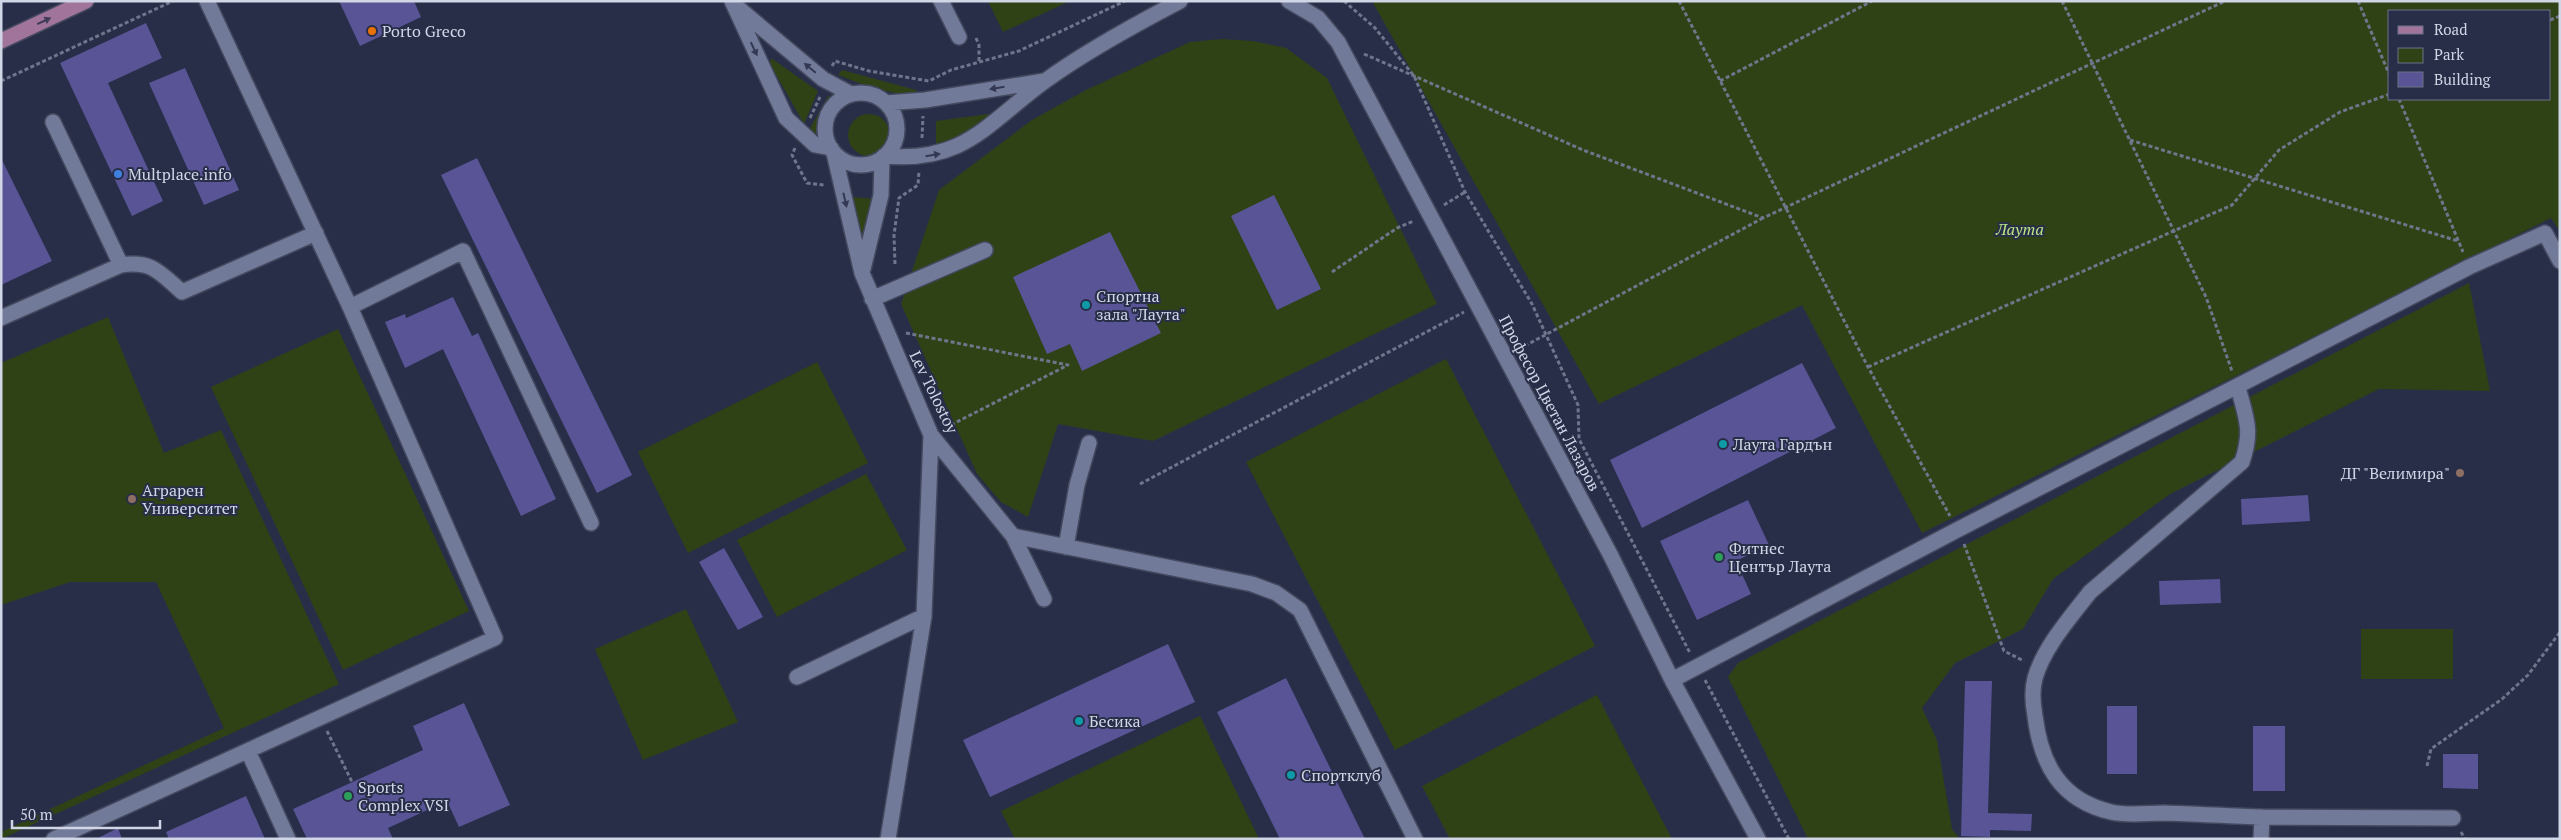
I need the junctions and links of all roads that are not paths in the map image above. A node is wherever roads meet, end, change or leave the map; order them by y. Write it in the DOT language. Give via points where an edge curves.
graph roads {
  1 [pos="86,1"];
  2 [pos="207,1"];
  3 [pos="941,1"];
  4 [pos="1180,1"];
  5 [pos="1290,1"];
  6 [pos="733,3"];
  7 [pos="959,37"];
  8 [pos="1,41"];
  9 [pos="1046,80"];
  10 [pos="851,94"];
  11 [pos="886,103"];
  12 [pos="53,122"];
  13 [pos="833,150"];
  14 [pos="883,157"];
  15 [pos="316,233"];
  16 [pos="985,250"];
  17 [pos="2560,261"];
  18 [pos="121,266"];
  19 [pos="862,273"];
  20 [pos="872,299"];
  21 [pos="350,307"];
  22 [pos="1,318"];
  23 [pos="2238,387"];
  24 [pos="931,435"];
  25 [pos="1088,443"];
  26 [pos="591,523"];
  27 [pos="1013,536"];
  28 [pos="1066,547"];
  29 [pos="1044,599"];
  30 [pos="924,616"];
  31 [pos="798,677"];
  32 [pos="1672,680"];
  33 [pos="248,751"];
  34 [pos="2262,817"];
  35 [pos="2453,818"];
  36 [pos="54,839"];
  37 [pos="288,839"];
  38 [pos="888,839"];
  39 [pos="1415,839"];
  40 [pos="1758,839"];
  41 [pos="2261,839"];
  8 -- 1 [label="main road, one-way"];
  2 -- 15 [label="street"];
  3 -- 7 [label="street"];
  4 -- 9 [label="street"];
  5 -- 32 [label="street, Професор Цветан Лазаров" via="1318,18 1338,42 1610,556"];
  10 -- 6 [label="street, one-way" via="823,79"];
  6 -- 13 [label="street, one-way" via="786,118 815,145"];
  9 -- 11 [label="street, one-way"];
  14 -- 9 [label="street, one-way" via="920,157 958,147"];
  10 -- 11 [label="street" via="870,94"];
  10 -- 13 [label="street" via="833,106 827,116 825,127"];
  11 -- 14 [label="street" via="892,111 897,130 895,140"];
  12 -- 18 [label="street"];
  13 -- 14 [label="street" via="852,163 873,162"];
  13 -- 19 [label="street, Lev Tolostoy, one-way"];
  14 -- 19 [label="street" via="881,195"];
  15 -- 18 [label="street" via="182,292 152,266 138,262"];
  15 -- 21 [label="street"];
  16 -- 20 [label="street"];
  17 -- 23 [label="street" via="2546,233 2469,267"];
  18 -- 22 [label="street"];
  19 -- 20 [label="street, Lev Tolostoy"];
  20 -- 24 [label="street, Lev Tolostoy"];
  21 -- 26 [label="street" via="463,251"];
  21 -- 33 [label="street" via="494,638"];
  23 -- 32 [label="street"];
  23 -- 34 [label="street" via="2249,429 2242,462 2090,592 2039,668 2034,680 2034,709 2038,740 2046,764 2059,783 2082,801 2112,812"];
  24 -- 27 [label="street, Lev Tolostoy"];
  24 -- 30 [label="street"];
  25 -- 28 [label="street"];
  27 -- 28 [label="street"];
  27 -- 29 [label="street, Lev Tolostoy"];
  28 -- 39 [label="street" via="1252,584 1276,593 1300,610"];
  30 -- 31 [label="street"];
  30 -- 38 [label="street"];
  32 -- 40 [label="street, Професор Цветан Лазаров"];
  33 -- 36 [label="street"];
  33 -- 37 [label="street"];
  34 -- 35 [label="street"];
  34 -- 41 [label="street"];
}
